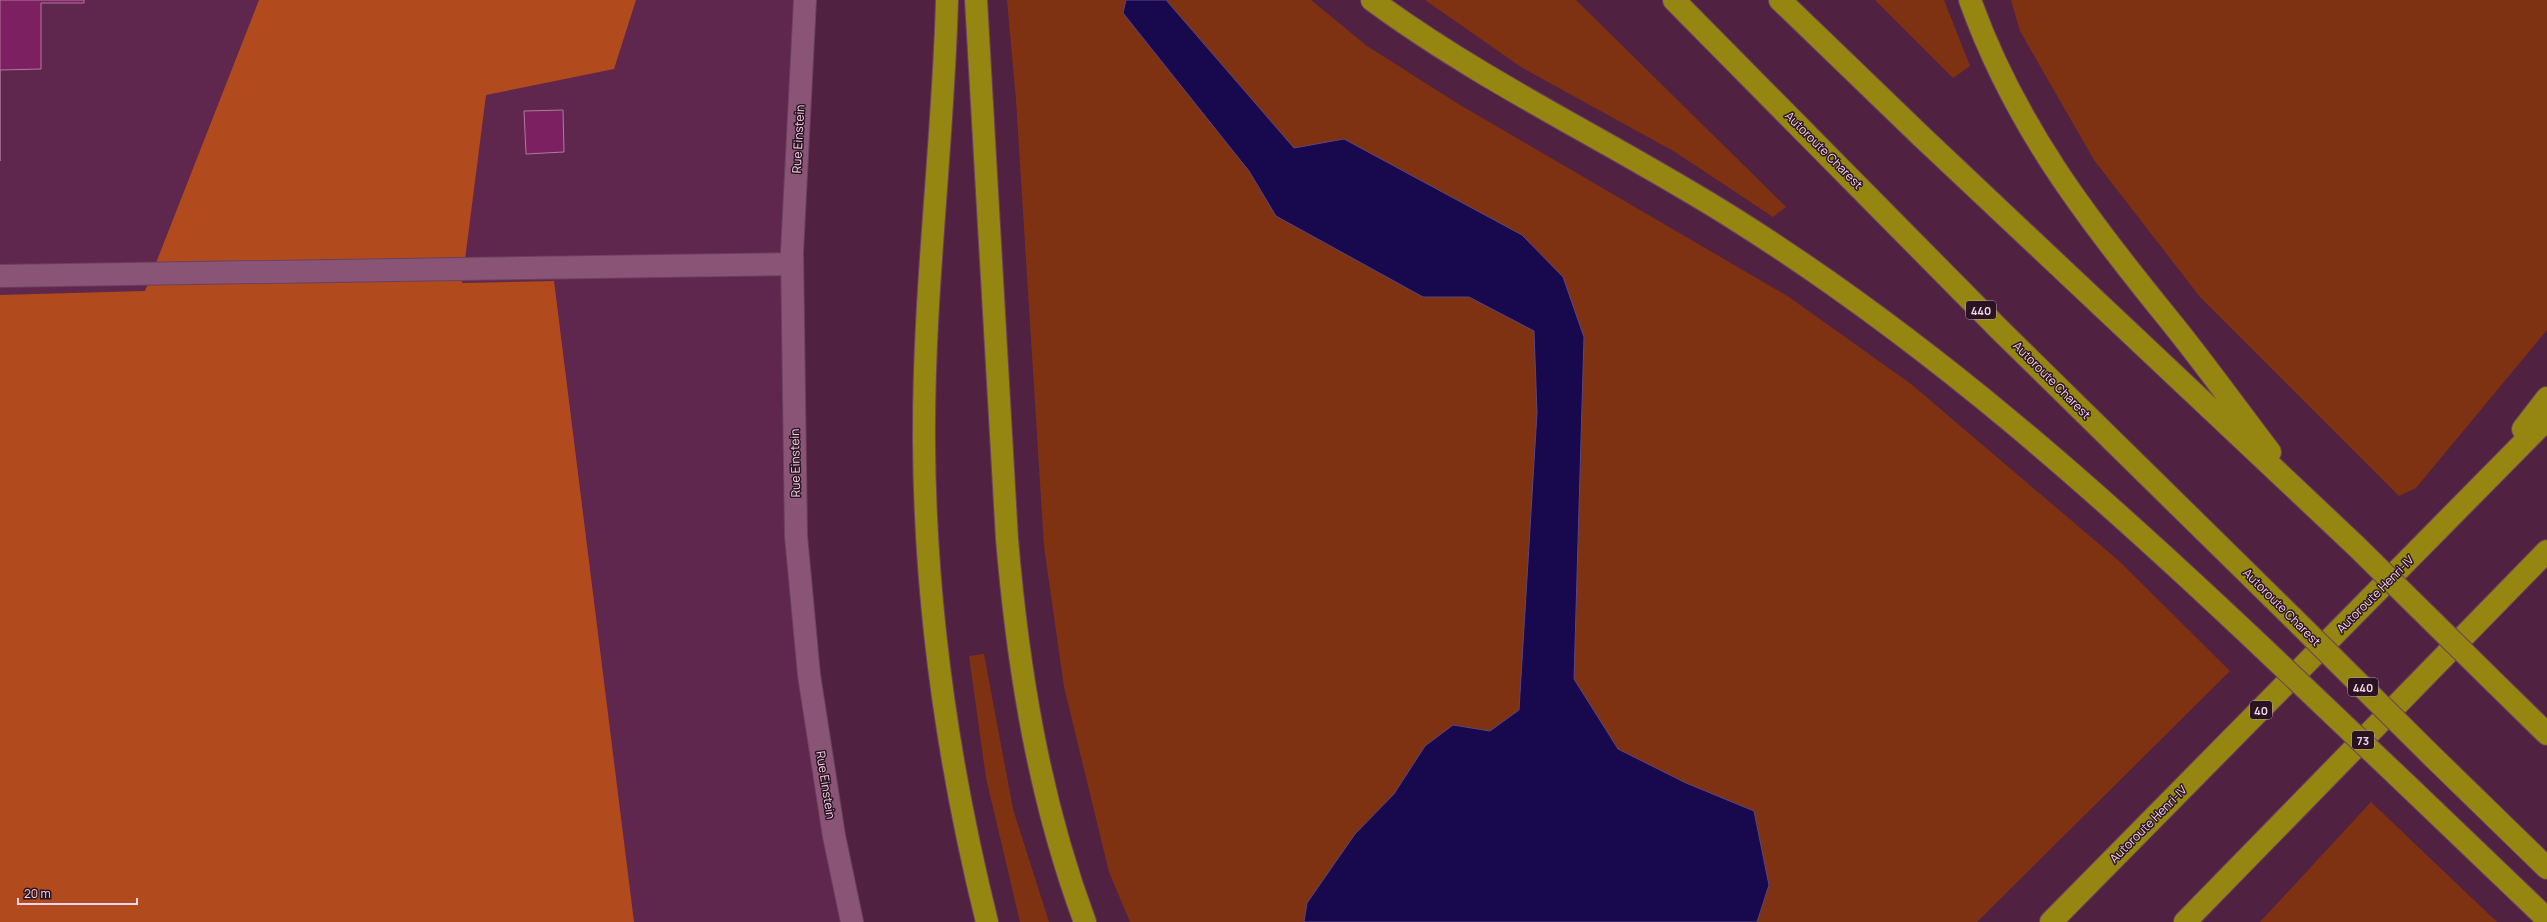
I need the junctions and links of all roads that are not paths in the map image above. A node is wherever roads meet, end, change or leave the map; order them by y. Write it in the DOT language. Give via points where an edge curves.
graph roads {
  1 [pos="805,0"];
  2 [pos="947,0"];
  3 [pos="976,0"];
  4 [pos="1372,0"];
  5 [pos="1674,0"];
  6 [pos="1780,0"];
  7 [pos="1970,0"];
  8 [pos="792,264"];
  9 [pos="0,276"];
  10 [pos="2547,398"];
  11 [pos="2547,419"];
  12 [pos="2470,498"];
  13 [pos="2310,504"];
  14 [pos="2545,554"];
  15 [pos="2516,703"];
  16 [pos="2547,724"];
  17 [pos="2547,734"];
  18 [pos="2547,868"];
  19 [pos="2547,919"];
  20 [pos="852,922"];
  21 [pos="987,922"];
  22 [pos="1085,922"];
  23 [pos="2051,922"];
  24 [pos="2185,922"];
  1 -- 8 [label="street, Rue Einstein"];
  2 -- 21 [label="highway" via="926,342 926,521 931,595 950,745"];
  3 -- 22 [label="highway" via="1002,463 1014,615 1039,763 1057,833"];
  4 -- 19 [label="highway, bridge" via="1408,26 1522,97 1733,217 1891,326 2050,452 2154,545"];
  5 -- 18 [label="highway, Autoroute Charest / 440, bridge" via="2000,330"];
  6 -- 13 [label="highway"];
  7 -- 13 [label="highway" via="2000,72 2059,178 2102,238 2171,322"];
  8 -- 9 [label="street"];
  8 -- 20 [label="street, Rue Einstein" via="797,544 809,675 834,836"];
  10 -- 12 [label="highway"];
  11 -- 12 [label="highway, Autoroute Henri-IV"];
  12 -- 23 [label="highway, Autoroute Henri-IV / 40"];
  13 -- 15 [label="highway, bridge"];
  14 -- 24 [label="highway, 73"];
  15 -- 16 [label="highway"];
  15 -- 17 [label="highway"];
}
